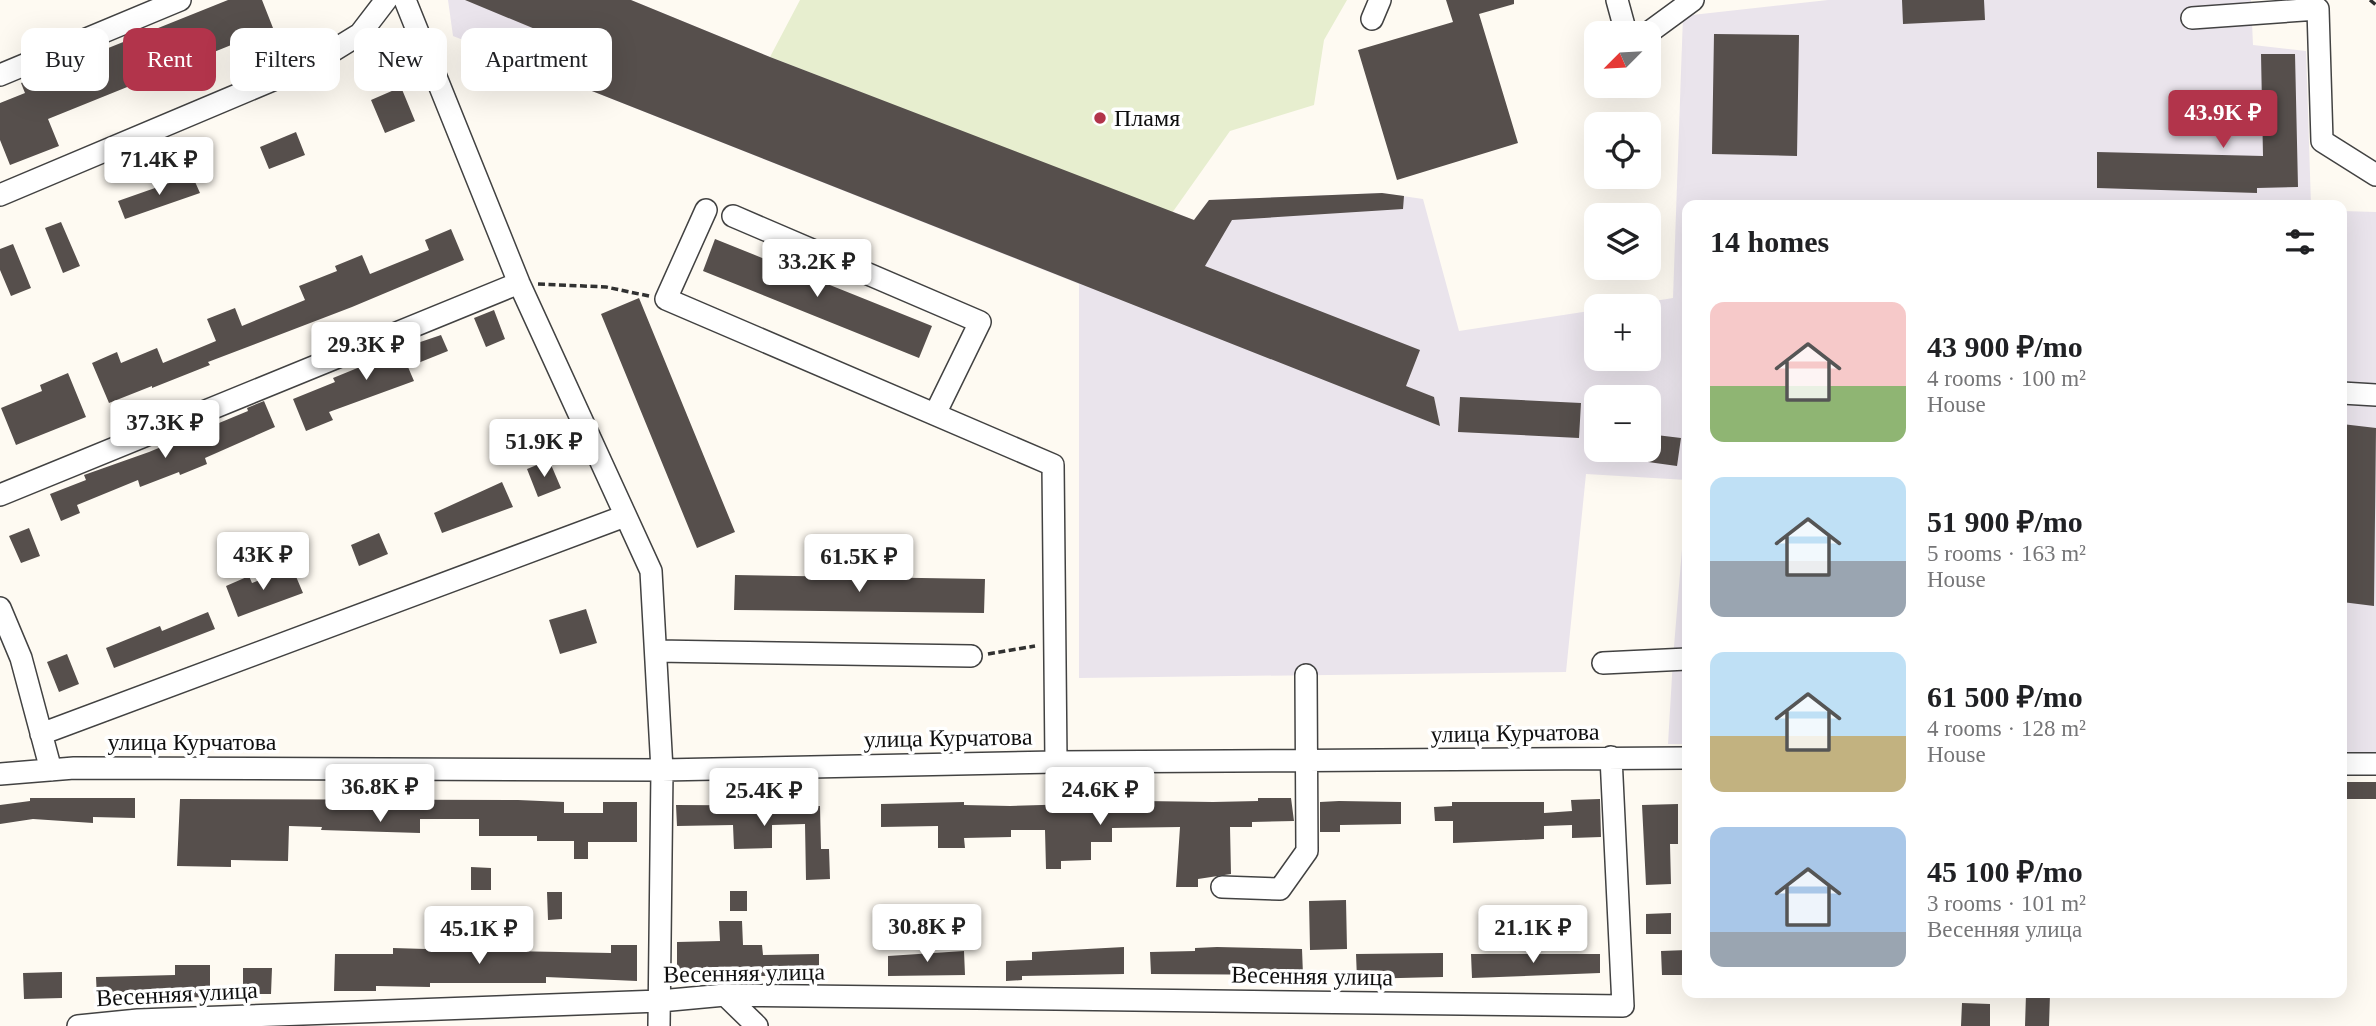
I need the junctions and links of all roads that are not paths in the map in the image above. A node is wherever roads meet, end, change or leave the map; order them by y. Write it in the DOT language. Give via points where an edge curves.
graph roads {
  1 [pos="180,0"];
  2 [pos="386,0"];
  3 [pos="405,0"];
  4 [pos="1617,0"];
  5 [pos="1693,0"];
  6 [pos="2313,5"];
  7 [pos="2192,18"];
  8 [pos="1623,21"];
  9 [pos="1661,23"];
  10 [pos="0,75"];
  11 [pos="2376,174"];
  12 [pos="2,190"];
  13 [pos="706,210"];
  14 [pos="733,216"];
  15 [pos="519,283"];
  16 [pos="2347,393"];
  17 [pos="2376,395"];
  18 [pos="935,414"];
  19 [pos="0,495"];
  20 [pos="625,516"];
  21 [pos="0,608"];
  22 [pos="656,652"];
  23 [pos="971,656"];
  24 [pos="1682,659"];
  25 [pos="1603,663"];
  26 [pos="1306,675"];
  27 [pos="41,734"];
  28 [pos="1611,757"];
  29 [pos="1682,758"];
  30 [pos="1056,762"];
  31 [pos="1308,762"];
  32 [pos="2347,764"];
  33 [pos="2376,764"];
  34 [pos="51,769"];
  35 [pos="662,770"];
  36 [pos="0,774"];
  37 [pos="1222,887"];
  38 [pos="725,995"];
  39 [pos="660,1001"];
  40 [pos="78,1026"];
  41 [pos="659,1026"];
  42 [pos="757,1026"];
  1 -- 10 [label="street"];
  2 -- 12 [label="street" via="360,34 313,63"];
  3 -- 15 [label="street"];
  4 -- 8 [label="street"];
  5 -- 9 [label="street"];
  6 -- 7 [label="street"];
  6 -- 11 [label="street" via="2322,141"];
  13 -- 18 [label="street" via="666,299"];
  14 -- 18 [label="street" via="981,322"];
  15 -- 19 [label="street"];
  15 -- 20 [label="street"];
  16 -- 17 [label="street"];
  18 -- 30 [label="street" via="1053,465"];
  20 -- 22 [label="street" via="651,571"];
  20 -- 27 [label="street"];
  21 -- 27 [label="street" via="21,658"];
  22 -- 23 [label="street"];
  22 -- 35 [label="street"];
  24 -- 25 [label="street"];
  26 -- 31 [label="street"];
  27 -- 34 [label="street"];
  28 -- 29 [label="street, улица Курчатова"];
  28 -- 31 [label="street, улица Курчатова"];
  28 -- 38 [label="street, Весенняя улица" via="1623,1006"];
  30 -- 31 [label="street, улица Курчатова"];
  30 -- 35 [label="street, улица Курчатова"];
  31 -- 37 [label="street" via="1307,851 1280,889"];
  32 -- 33 [label="street"];
  34 -- 35 [label="street, улица Курчатова"];
  34 -- 36 [label="street, улица Курчатова"];
  35 -- 39 [label="street"];
  38 -- 39 [label="street, Весенняя улица"];
  38 -- 42 [label="street"];
  39 -- 40 [label="street, Весенняя улица"];
  39 -- 41 [label="street"];
}
